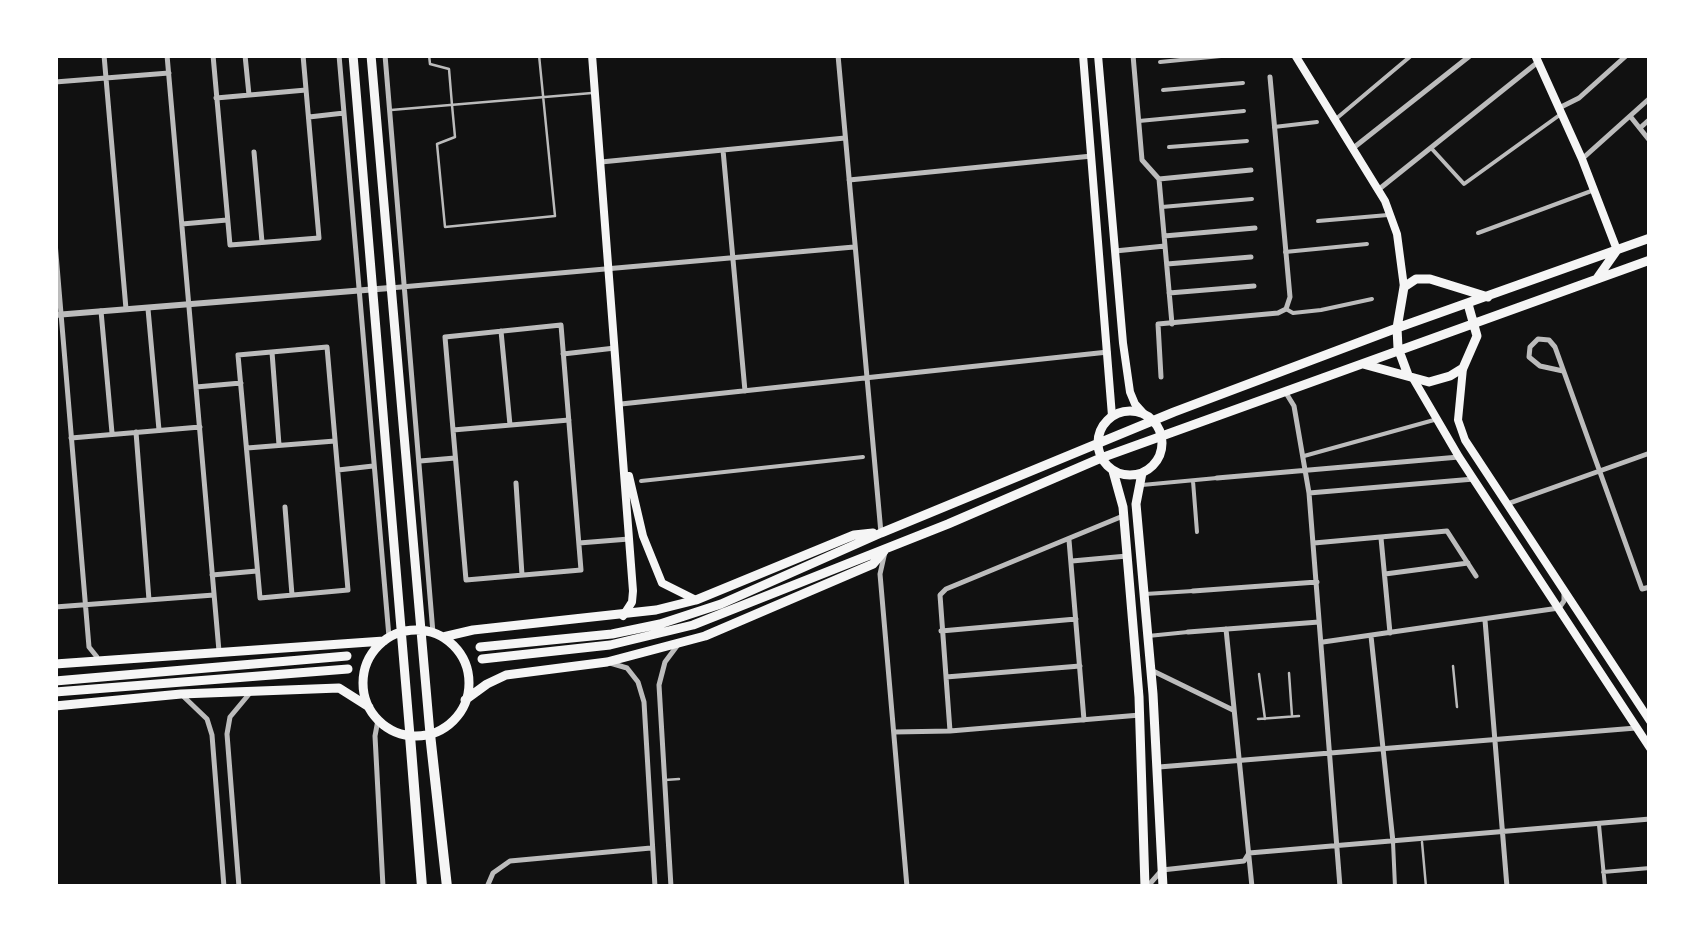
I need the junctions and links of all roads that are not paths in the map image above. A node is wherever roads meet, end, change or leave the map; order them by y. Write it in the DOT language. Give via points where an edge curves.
graph roads {
  1 [pos="104,55"];
  2 [pos="167,55"];
  3 [pos="212,55"];
  4 [pos="246,55"];
  5 [pos="303,55"];
  6 [pos="339,55"];
  7 [pos="353,55"];
  8 [pos="371,55"];
  9 [pos="385,55"];
  10 [pos="429,55"];
  11 [pos="539,55"];
  12 [pos="592,55"];
  13 [pos="838,55"];
  14 [pos="1083,55"];
  15 [pos="1098,55"];
  16 [pos="1133,55"];
  17 [pos="1231,55"];
  18 [pos="1295,55"];
  19 [pos="1412,55"];
  20 [pos="1471,55"];
  21 [pos="1627,55"];
  22 [pos="1537,58"];
  23 [pos="1160,62"];
  24 [pos="169,73"];
  25 [pos="1270,77"];
  26 [pos="106,78"];
  27 [pos="55,82"];
  28 [pos="1243,83"];
  29 [pos="306,90"];
  30 [pos="1162,90"];
  31 [pos="595,93"];
  32 [pos="249,95"];
  33 [pos="544,97"];
  34 [pos="216,98"];
  35 [pos="1650,98"];
  36 [pos="452,105"];
  37 [pos="389,110"];
  38 [pos="1244,111"];
  39 [pos="1560,112"];
  40 [pos="344,113"];
  41 [pos="1630,116"];
  42 [pos="308,117"];
  43 [pos="1650,119"];
  44 [pos="1139,121"];
  45 [pos="1317,122"];
  46 [pos="1334,122"];
  47 [pos="1274,127"];
  48 [pos="1640,128"];
  49 [pos="845,138"];
  50 [pos="1247,141"];
  51 [pos="1650,141"];
  52 [pos="1168,147"];
  53 [pos="1352,149"];
  54 [pos="1432,149"];
  55 [pos="723,150"];
  56 [pos="254,152"];
  57 [pos="1092,156"];
  58 [pos="1582,158"];
  59 [pos="600,162"];
  60 [pos="1251,170"];
  61 [pos="1159,178"];
  62 [pos="849,180"];
  63 [pos="1378,190"];
  64 [pos="1594,190"];
  65 [pos="1252,199"];
  66 [pos="1162,207"];
  67 [pos="1390,215"];
  68 [pos="227,220"];
  69 [pos="1318,221"];
  70 [pos="182,224"];
  71 [pos="1255,228"];
  72 [pos="1478,233"];
  73 [pos="1164,236"];
  74 [pos="1650,238"];
  75 [pos="55,242"];
  76 [pos="262,242"];
  77 [pos="1367,244"];
  78 [pos="1165,246"];
  79 [pos="854,247"];
  80 [pos="1617,250"];
  81 [pos="1116,251"];
  82 [pos="1285,252"];
  83 [pos="1251,257"];
  84 [pos="732,258"];
  85 [pos="1650,260"];
  86 [pos="1167,264"];
  87 [pos="609,268"];
  88 [pos="1596,279"];
  89 [pos="404,286"];
  90 [pos="1254,286"];
  91 [pos="1404,287"];
  92 [pos="390,288"];
  93 [pos="373,289"];
  94 [pos="358,290"];
  95 [pos="1169,294"];
  96 [pos="1488,297"];
  97 [pos="1372,300"];
  98 [pos="188,304"];
  99 [pos="1468,304"];
  100 [pos="148,308"];
  101 [pos="126,309"];
  102 [pos="1286,309"];
  103 [pos="102,311"];
  104 [pos="58,315"];
  105 [pos="1474,323"];
  106 [pos="1172,324"];
  107 [pos="1397,328"];
  108 [pos="501,331"];
  109 [pos="1555,347"];
  110 [pos="616,348"];
  111 [pos="1398,348"];
  112 [pos="272,352"];
  113 [pos="1108,352"];
  114 [pos="563,354"];
  115 [pos="1360,363"];
  116 [pos="1547,365"];
  117 [pos="1463,368"];
  118 [pos="1564,371"];
  119 [pos="866,378"];
  120 [pos="1161,378"];
  121 [pos="1411,378"];
  122 [pos="241,383"];
  123 [pos="196,387"];
  124 [pos="1284,390"];
  125 [pos="744,391"];
  126 [pos="620,404"];
  127 [pos="1112,416"];
  128 [pos="1149,417"];
  129 [pos="1435,419"];
  130 [pos="569,420"];
  131 [pos="510,425"];
  132 [pos="200,426"];
  133 [pos="159,430"];
  134 [pos="453,430"];
  135 [pos="136,432"];
  136 [pos="112,434"];
  137 [pos="1162,436"];
  138 [pos="71,438"];
  139 [pos="335,440"];
  140 [pos="1098,442"];
  141 [pos="279,445"];
  142 [pos="246,448"];
  143 [pos="625,456"];
  144 [pos="1304,456"];
  145 [pos="1650,456"];
  146 [pos="863,457"];
  147 [pos="1458,457"];
  148 [pos="456,458"];
  149 [pos="1102,458"];
  150 [pos="420,461"];
  151 [pos="373,466"];
  152 [pos="338,470"];
  153 [pos="1306,470"];
  154 [pos="1600,470"];
  155 [pos="1113,471"];
  156 [pos="1142,473"];
  157 [pos="1217,478"];
  158 [pos="1474,478"];
  159 [pos="1193,480"];
  160 [pos="641,481"];
  161 [pos="516,483"];
  162 [pos="1137,484"];
  163 [pos="1310,494"];
  164 [pos="1507,504"];
  165 [pos="285,507"];
  166 [pos="1123,516"];
  167 [pos="881,532"];
  168 [pos="1197,532"];
  169 [pos="1382,538"];
  170 [pos="629,540"];
  171 [pos="1069,540"];
  172 [pos="579,543"];
  173 [pos="1313,544"];
  174 [pos="886,548"];
  175 [pos="1127,556"];
  176 [pos="1072,561"];
  177 [pos="1468,564"];
  178 [pos="257,571"];
  179 [pos="1385,574"];
  180 [pos="212,575"];
  181 [pos="522,575"];
  182 [pos="1476,576"];
  183 [pos="1317,582"];
  184 [pos="1650,586"];
  185 [pos="1564,590"];
  186 [pos="1193,591"];
  187 [pos="214,594"];
  188 [pos="1144,594"];
  189 [pos="292,595"];
  190 [pos="149,600"];
  191 [pos="696,600"];
  192 [pos="85,605"];
  193 [pos="55,607"];
  194 [pos="1559,608"];
  195 [pos="624,616"];
  196 [pos="1076,619"];
  197 [pos="1485,620"];
  198 [pos="1320,622"];
  199 [pos="1226,629"];
  200 [pos="420,630"];
  201 [pos="941,631"];
  202 [pos="402,632"];
  203 [pos="1188,632"];
  204 [pos="1390,633"];
  205 [pos="438,635"];
  206 [pos="1148,636"];
  207 [pos="1371,636"];
  208 [pos="386,639"];
  209 [pos="1323,642"];
  210 [pos="678,644"];
  211 [pos="480,647"];
  212 [pos="219,651"];
  213 [pos="347,656"];
  214 [pos="482,659"];
  215 [pos="110,661"];
  216 [pos="607,662"];
  217 [pos="55,664"];
  218 [pos="1080,666"];
  219 [pos="1453,666"];
  220 [pos="348,669"];
  221 [pos="1151,670"];
  222 [pos="1289,673"];
  223 [pos="1260,674"];
  224 [pos="946,677"];
  225 [pos="55,680"];
  226 [pos="252,690"];
  227 [pos="55,692"];
  228 [pos="181,694"];
  229 [pos="466,700"];
  230 [pos="55,706"];
  231 [pos="368,707"];
  232 [pos="1456,707"];
  233 [pos="1233,710"];
  234 [pos="1140,715"];
  235 [pos="1292,716"];
  236 [pos="1299,716"];
  237 [pos="1258,719"];
  238 [pos="1265,719"];
  239 [pos="378,720"];
  240 [pos="1084,720"];
  241 [pos="1650,721"];
  242 [pos="646,722"];
  243 [pos="1639,728"];
  244 [pos="662,730"];
  245 [pos="894,732"];
  246 [pos="950,732"];
  247 [pos="430,734"];
  248 [pos="410,736"];
  249 [pos="1497,740"];
  250 [pos="1385,748"];
  251 [pos="1650,748"];
  252 [pos="1328,752"];
  253 [pos="1238,760"];
  254 [pos="1157,767"];
  255 [pos="679,779"];
  256 [pos="665,780"];
  257 [pos="1650,819"];
  258 [pos="1599,825"];
  259 [pos="1503,834"];
  260 [pos="1422,840"];
  261 [pos="1393,842"];
  262 [pos="1336,845"];
  263 [pos="652,848"];
  264 [pos="1249,853"];
  265 [pos="1650,868"];
  266 [pos="1162,870"];
  267 [pos="1604,872"];
  268 [pos="224,887"];
  269 [pos="240,887"];
  270 [pos="384,887"];
  271 [pos="422,887"];
  272 [pos="447,887"];
  273 [pos="488,887"];
  274 [pos="655,887"];
  275 [pos="672,887"];
  276 [pos="907,887"];
  277 [pos="1146,887"];
  278 [pos="1163,887"];
  279 [pos="1252,887"];
  280 [pos="1340,887"];
  281 [pos="1395,887"];
  282 [pos="1426,887"];
  283 [pos="1507,887"];
  284 [pos="1605,887"];
  1 -- 26 [label="street"];
  2 -- 24 [label="street"];
  3 -- 34 [label="street"];
  4 -- 32 [label="street"];
  5 -- 29 [label="street"];
  6 -- 40 [label="street"];
  7 -- 93 [label="main road"];
  8 -- 92 [label="main road"];
  9 -- 37 [label="street"];
  10 -- 36 [label="lane" via="430,64 449,69"];
  11 -- 33 [label="lane"];
  12 -- 31 [label="main road"];
  13 -- 49 [label="street"];
  14 -- 57 [label="main road"];
  15 -- 81 [label="main road"];
  16 -- 44 [label="street"];
  17 -- 23 [label="street"];
  18 -- 46 [label="main road"];
  19 -- 46 [label="street"];
  20 -- 53 [label="street"];
  21 -- 39 [label="street"];
  22 -- 39 [label="main road"];
  22 -- 54 [label="street"];
  24 -- 26 [label="street"];
  24 -- 70 [label="street"];
  25 -- 47 [label="street"];
  26 -- 27 [label="street"];
  26 -- 101 [label="street"];
  28 -- 30 [label="street"];
  29 -- 32 [label="street"];
  29 -- 42 [label="street"];
  31 -- 33 [label="lane"];
  31 -- 59 [label="main road"];
  32 -- 34 [label="street"];
  33 -- 36 [label="lane"];
  33 -- 36 [label="lane" via="555,216 445,227 437,144 455,137"];
  34 -- 68 [label="street"];
  35 -- 41 [label="street"];
  36 -- 37 [label="lane"];
  37 -- 89 [label="street"];
  38 -- 44 [label="street"];
  39 -- 54 [label="street" via="1464,184"];
  39 -- 58 [label="main road"];
  40 -- 42 [label="street"];
  40 -- 94 [label="street"];
  41 -- 48 [label="street"];
  41 -- 58 [label="street"];
  42 -- 76 [label="street" via="319,238"];
  43 -- 48 [label="street"];
  44 -- 61 [label="street" via="1142,160"];
  45 -- 47 [label="street"];
  46 -- 53 [label="main road"];
  47 -- 82 [label="street"];
  48 -- 51 [label="street"];
  49 -- 55 [label="street"];
  49 -- 62 [label="street"];
  50 -- 52 [label="street"];
  53 -- 63 [label="main road"];
  54 -- 63 [label="street"];
  55 -- 59 [label="street"];
  55 -- 84 [label="street"];
  56 -- 76 [label="street"];
  57 -- 62 [label="street"];
  57 -- 113 [label="main road"];
  58 -- 64 [label="main road"];
  59 -- 87 [label="main road"];
  60 -- 61 [label="street"];
  61 -- 66 [label="street"];
  62 -- 79 [label="street"];
  63 -- 67 [label="main road"];
  64 -- 72 [label="street"];
  64 -- 80 [label="main road"];
  65 -- 66 [label="street"];
  66 -- 73 [label="street"];
  67 -- 69 [label="street"];
  67 -- 91 [label="main road"];
  68 -- 70 [label="street"];
  68 -- 76 [label="street" via="230,245"];
  70 -- 98 [label="street"];
  71 -- 73 [label="street"];
  73 -- 78 [label="street"];
  74 -- 80 [label="main road"];
  75 -- 104 [label="street"];
  77 -- 82 [label="street"];
  78 -- 81 [label="street"];
  78 -- 86 [label="street"];
  79 -- 84 [label="street"];
  79 -- 119 [label="street"];
  80 -- 88 [label="main road"];
  80 -- 96 [label="main road"];
  81 -- 128 [label="main road" via="1130,392"];
  82 -- 102 [label="street"];
  83 -- 86 [label="street"];
  84 -- 87 [label="street"];
  84 -- 125 [label="street"];
  85 -- 88 [label="main road"];
  86 -- 95 [label="street"];
  87 -- 89 [label="street"];
  87 -- 110 [label="main road"];
  88 -- 105 [label="main road"];
  89 -- 92 [label="street"];
  89 -- 150 [label="street"];
  90 -- 95 [label="street"];
  91 -- 96 [label="main road" via="1430,279"];
  91 -- 107 [label="main road"];
  92 -- 93 [label="street"];
  92 -- 200 [label="main road"];
  93 -- 94 [label="street"];
  93 -- 202 [label="main road"];
  94 -- 98 [label="street"];
  94 -- 151 [label="street"];
  95 -- 106 [label="street"];
  96 -- 99 [label="main road"];
  97 -- 102 [label="street"];
  98 -- 100 [label="street"];
  98 -- 123 [label="street"];
  99 -- 105 [label="main road"];
  99 -- 107 [label="main road"];
  100 -- 101 [label="street"];
  100 -- 133 [label="street"];
  101 -- 103 [label="street"];
  102 -- 106 [label="street"];
  103 -- 104 [label="street"];
  103 -- 136 [label="street"];
  104 -- 138 [label="street"];
  105 -- 111 [label="main road"];
  105 -- 117 [label="main road" via="1477,336"];
  106 -- 120 [label="street" via="1158,324"];
  107 -- 111 [label="main road"];
  107 -- 128 [label="main road"];
  108 -- 114 [label="street" via="561,326"];
  108 -- 131 [label="street"];
  108 -- 134 [label="street" via="444,337"];
  109 -- 116 [label="street"];
  109 -- 116 [label="street" via="1544,339 1530,346 1534,362"];
  109 -- 118 [label="street"];
  110 -- 114 [label="street"];
  110 -- 126 [label="main road"];
  111 -- 115 [label="main road"];
  111 -- 121 [label="main road"];
  112 -- 122 [label="street" via="238,355"];
  112 -- 139 [label="street" via="327,347"];
  112 -- 141 [label="street"];
  113 -- 119 [label="street"];
  113 -- 127 [label="main road"];
  114 -- 130 [label="street"];
  115 -- 121 [label="main road"];
  115 -- 124 [label="main road"];
  116 -- 118 [label="street"];
  117 -- 121 [label="main road" via="1440,380"];
  117 -- 164 [label="main road" via="1458,420"];
  118 -- 154 [label="street"];
  119 -- 125 [label="street"];
  119 -- 167 [label="street"];
  121 -- 129 [label="main road"];
  122 -- 123 [label="street"];
  122 -- 142 [label="street"];
  123 -- 132 [label="street"];
  124 -- 137 [label="main road"];
  124 -- 144 [label="street"];
  125 -- 126 [label="street"];
  126 -- 143 [label="main road"];
  127 -- 128 [label="main road" via="1128,411"];
  127 -- 140 [label="main road"];
  128 -- 137 [label="main road"];
  128 -- 140 [label="main road"];
  129 -- 144 [label="street"];
  129 -- 147 [label="main road"];
  130 -- 131 [label="street"];
  130 -- 172 [label="street"];
  131 -- 134 [label="street"];
  132 -- 133 [label="street"];
  132 -- 180 [label="street"];
  133 -- 135 [label="street"];
  134 -- 148 [label="street"];
  135 -- 136 [label="street"];
  135 -- 190 [label="street"];
  136 -- 138 [label="street"];
  137 -- 149 [label="main road"];
  137 -- 156 [label="main road" via="1154,464"];
  138 -- 192 [label="street"];
  139 -- 141 [label="street"];
  139 -- 152 [label="street"];
  140 -- 149 [label="main road"];
  140 -- 167 [label="main road"];
  141 -- 142 [label="street"];
  142 -- 178 [label="street"];
  143 -- 170 [label="main road"];
  143 -- 191 [label="main road" via="642,536 662,583"];
  144 -- 153 [label="street"];
  145 -- 154 [label="street"];
  146 -- 160 [label="street"];
  147 -- 153 [label="street"];
  147 -- 158 [label="main road"];
  148 -- 150 [label="street"];
  148 -- 181 [label="street" via="466,580"];
  149 -- 155 [label="main road"];
  149 -- 174 [label="main road"];
  150 -- 205 [label="street"];
  151 -- 152 [label="street"];
  151 -- 208 [label="street"];
  152 -- 189 [label="street" via="348,590"];
  153 -- 157 [label="street"];
  153 -- 163 [label="street"];
  154 -- 164 [label="street"];
  154 -- 184 [label="street" via="1642,589"];
  155 -- 156 [label="main road"];
  155 -- 166 [label="main road"];
  156 -- 162 [label="main road"];
  157 -- 159 [label="street"];
  158 -- 163 [label="street"];
  158 -- 194 [label="main road"];
  159 -- 162 [label="street"];
  159 -- 168 [label="street"];
  161 -- 181 [label="street"];
  162 -- 188 [label="main road"];
  163 -- 173 [label="street"];
  164 -- 185 [label="main road"];
  165 -- 189 [label="street"];
  166 -- 171 [label="street"];
  166 -- 175 [label="main road"];
  167 -- 174 [label="main road"];
  167 -- 191 [label="main road" via="854,535"];
  167 -- 211 [label="main road" via="660,624"];
  169 -- 173 [label="street"];
  169 -- 177 [label="street" via="1447,532"];
  169 -- 179 [label="street"];
  170 -- 172 [label="street"];
  170 -- 195 [label="main road" via="634,591"];
  171 -- 176 [label="street"];
  171 -- 201 [label="street" via="946,589 938,601"];
  172 -- 181 [label="street" via="582,570"];
  173 -- 183 [label="street"];
  174 -- 210 [label="main road" via="873,564"];
  174 -- 214 [label="main road" via="664,634"];
  174 -- 245 [label="street" via="880,574"];
  175 -- 176 [label="street"];
  175 -- 234 [label="main road"];
  176 -- 196 [label="street"];
  177 -- 179 [label="street"];
  177 -- 182 [label="street"];
  178 -- 180 [label="street"];
  178 -- 189 [label="street" via="260,598"];
  179 -- 204 [label="street"];
  180 -- 187 [label="street"];
  183 -- 186 [label="street"];
  183 -- 198 [label="street"];
  185 -- 194 [label="street"];
  185 -- 241 [label="main road"];
  186 -- 188 [label="street"];
  187 -- 190 [label="street"];
  187 -- 212 [label="street"];
  188 -- 206 [label="main road"];
  190 -- 192 [label="street"];
  191 -- 195 [label="main road"];
  192 -- 193 [label="street"];
  192 -- 215 [label="street" via="89,647"];
  194 -- 197 [label="street"];
  194 -- 243 [label="main road"];
  195 -- 205 [label="main road"];
  196 -- 201 [label="street"];
  196 -- 218 [label="street"];
  197 -- 204 [label="street"];
  197 -- 249 [label="street"];
  198 -- 199 [label="street"];
  198 -- 209 [label="street"];
  199 -- 203 [label="street"];
  199 -- 233 [label="street"];
  200 -- 202 [label="main road"];
  200 -- 205 [label="main road"];
  200 -- 247 [label="main road"];
  201 -- 224 [label="street"];
  202 -- 208 [label="main road"];
  202 -- 248 [label="main road"];
  203 -- 206 [label="street"];
  204 -- 207 [label="street"];
  205 -- 229 [label="main road" via="465,664"];
  206 -- 221 [label="main road"];
  207 -- 209 [label="street"];
  207 -- 250 [label="street"];
  208 -- 212 [label="main road"];
  208 -- 231 [label="main road" via="365,668"];
  209 -- 252 [label="street"];
  210 -- 216 [label="main road"];
  210 -- 244 [label="street" via="661,670"];
  212 -- 215 [label="main road"];
  213 -- 225 [label="main road"];
  215 -- 217 [label="main road"];
  216 -- 229 [label="main road" via="506,675"];
  216 -- 242 [label="street" via="626,668 638,682"];
  218 -- 224 [label="street"];
  218 -- 240 [label="street"];
  219 -- 232 [label="lane"];
  220 -- 227 [label="main road"];
  221 -- 233 [label="street"];
  221 -- 254 [label="main road"];
  222 -- 235 [label="lane"];
  223 -- 238 [label="lane"];
  224 -- 246 [label="street"];
  226 -- 228 [label="main road"];
  226 -- 231 [label="main road" via="339,688"];
  226 -- 269 [label="street" via="230,717 226,734"];
  228 -- 230 [label="main road"];
  228 -- 268 [label="street" via="207,719 212,735"];
  229 -- 247 [label="main road" via="448,725"];
  231 -- 239 [label="main road"];
  233 -- 253 [label="street"];
  234 -- 240 [label="street"];
  234 -- 277 [label="main road"];
  235 -- 236 [label="lane"];
  235 -- 238 [label="lane"];
  237 -- 238 [label="lane"];
  239 -- 248 [label="main road"];
  239 -- 270 [label="street"];
  240 -- 246 [label="street"];
  242 -- 244 [label="street"];
  242 -- 263 [label="street"];
  243 -- 249 [label="street"];
  243 -- 251 [label="main road"];
  244 -- 256 [label="street"];
  245 -- 246 [label="street"];
  245 -- 276 [label="street"];
  247 -- 248 [label="main road"];
  247 -- 272 [label="highway"];
  248 -- 271 [label="highway"];
  249 -- 250 [label="street"];
  249 -- 259 [label="street"];
  250 -- 252 [label="street"];
  250 -- 261 [label="street"];
  252 -- 253 [label="street"];
  252 -- 262 [label="street"];
  253 -- 254 [label="street"];
  253 -- 264 [label="street"];
  254 -- 266 [label="main road"];
  255 -- 256 [label="lane"];
  256 -- 275 [label="street"];
  257 -- 258 [label="street"];
  258 -- 259 [label="street"];
  258 -- 267 [label="street"];
  259 -- 260 [label="street"];
  259 -- 283 [label="street"];
  260 -- 261 [label="street"];
  260 -- 282 [label="lane"];
  261 -- 262 [label="street"];
  261 -- 281 [label="street"];
  262 -- 264 [label="street"];
  262 -- 280 [label="street"];
  263 -- 273 [label="street" via="510,861"];
  263 -- 274 [label="street"];
  264 -- 266 [label="street" via="1244,862"];
  264 -- 279 [label="street"];
  265 -- 267 [label="street"];
  266 -- 277 [label="street"];
  266 -- 278 [label="main road"];
  267 -- 284 [label="street"];
}
